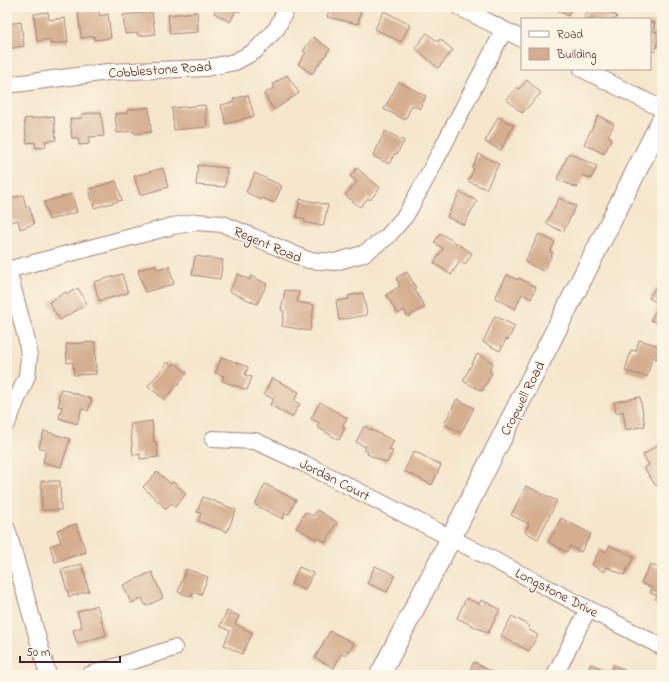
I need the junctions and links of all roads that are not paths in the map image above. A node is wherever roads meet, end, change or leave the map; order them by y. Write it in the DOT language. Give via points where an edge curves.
graph roads {
  1 [pos="287,7"];
  2 [pos="459,7"];
  3 [pos="504,30"];
  4 [pos="521,38"];
  5 [pos="584,70"];
  6 [pos="7,85"];
  7 [pos="662,110"];
  8 [pos="662,120"];
  9 [pos="8,270"];
  10 [pos="7,423"];
  11 [pos="213,440"];
  12 [pos="7,529"];
  13 [pos="451,538"];
  14 [pos="588,609"];
  15 [pos="662,647"];
  16 [pos="174,648"];
  17 [pos="48,675"];
  18 [pos="89,675"];
  19 [pos="380,675"];
  20 [pos="555,675"];
  1 -- 6 [label="street, Cobblestone Road" via="277,28 255,50 235,62 206,68 108,72"];
  2 -- 3 [label="street"];
  3 -- 4 [label="street"];
  3 -- 9 [label="street, Regent Road" via="406,215 387,237 363,254 335,262 308,260 223,224 196,222"];
  5 -- 7 [label="street"];
  8 -- 13 [label="street, Cropwell Road"];
  9 -- 10 [label="street" via="29,357 27,376"];
  11 -- 13 [label="street, Jordan Court" via="255,441"];
  12 -- 17 [label="street"];
  13 -- 14 [label="street, Longstone Drive"];
  13 -- 19 [label="street, Cropwell Road"];
  14 -- 15 [label="street, Longstone Drive"];
  14 -- 20 [label="street"];
  16 -- 18 [label="street"];
}
